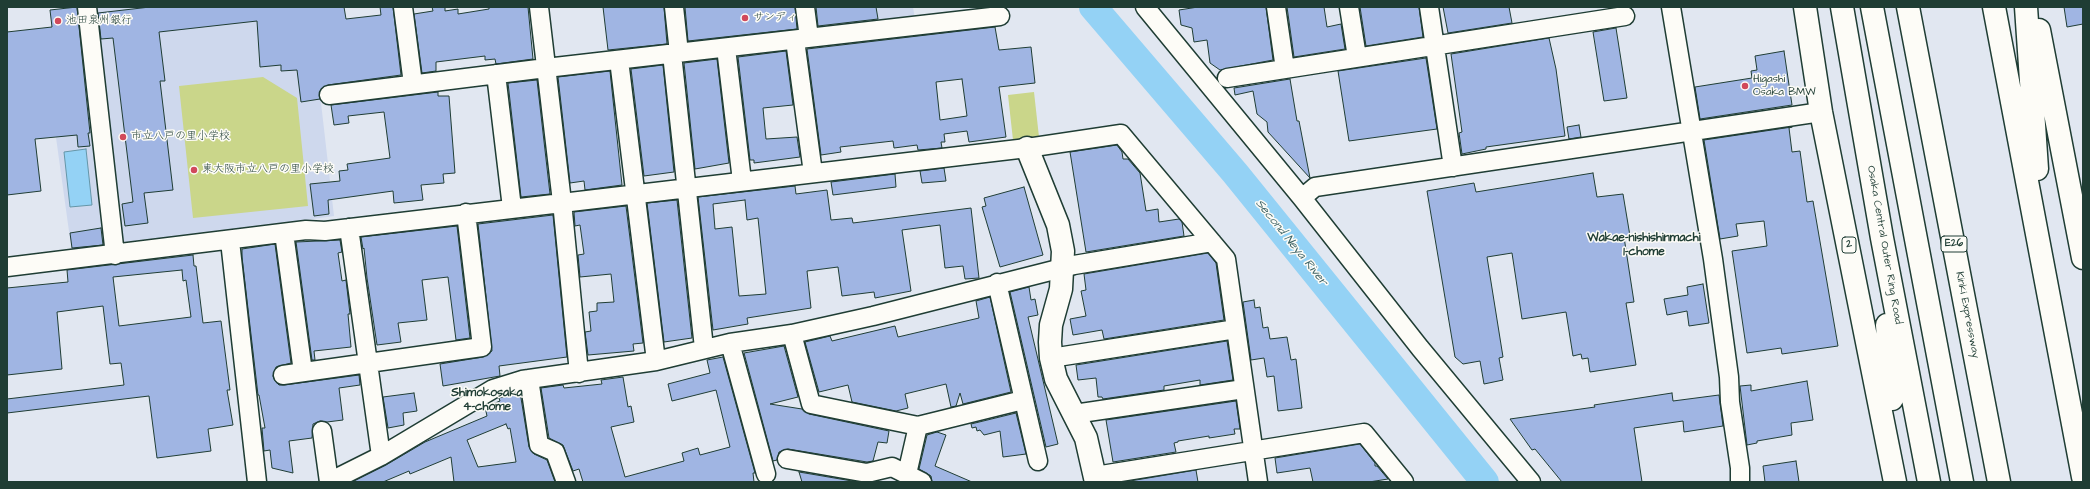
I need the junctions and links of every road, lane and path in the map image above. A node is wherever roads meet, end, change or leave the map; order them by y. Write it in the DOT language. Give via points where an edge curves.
graph roads {
  1 [pos="87,7"];
  2 [pos="403,7"];
  3 [pos="539,7"];
  4 [pos="674,7"];
  5 [pos="805,7"];
  6 [pos="1145,7"];
  7 [pos="1276,7"];
  8 [pos="1349,7"];
  9 [pos="1428,7"];
  10 [pos="1671,7"];
  11 [pos="1805,7"];
  12 [pos="1842,7"];
  13 [pos="1872,7"];
  14 [pos="1908,7"];
  15 [pos="1994,7"];
  16 [pos="2026,7"];
  17 [pos="2035,7"];
  18 [pos="1000,16"];
  19 [pos="1625,16"];
  20 [pos="802,39"];
  21 [pos="1435,45"];
  22 [pos="726,48"];
  23 [pos="676,53"];
  24 [pos="1357,57"];
  25 [pos="618,60"];
  26 [pos="546,68"];
  27 [pos="1285,69"];
  28 [pos="496,74"];
  29 [pos="1227,78"];
  30 [pos="413,84"];
  31 [pos="329,95"];
  32 [pos="1822,112"];
  33 [pos="1691,133"];
  34 [pos="1027,148"];
  35 [pos="1453,167"];
  36 [pos="813,173"];
  37 [pos="742,181"];
  38 [pos="687,188"];
  39 [pos="634,194"];
  40 [pos="2077,197"];
  41 [pos="1302,198"];
  42 [pos="562,202"];
  43 [pos="512,208"];
  44 [pos="466,214"];
  45 [pos="349,228"];
  46 [pos="284,233"];
  47 [pos="1882,238"];
  48 [pos="230,241"];
  49 [pos="1212,242"];
  50 [pos="115,255"];
  51 [pos="2083,258"];
  52 [pos="7,267"];
  53 [pos="1063,268"];
  54 [pos="997,283"];
  55 [pos="2049,299"];
  56 [pos="1236,329"];
  57 [pos="792,334"];
  58 [pos="730,343"];
  59 [pos="704,348"];
  60 [pos="1051,358"];
  61 [pos="656,361"];
  62 [pos="367,363"];
  63 [pos="303,372"];
  64 [pos="578,373"];
  65 [pos="283,375"];
  66 [pos="529,379"];
  67 [pos="1244,388"];
  68 [pos="1023,400"];
  69 [pos="1074,414"];
  70 [pos="918,426"];
  71 [pos="322,431"];
  72 [pos="1253,450"];
  73 [pos="381,456"];
  74 [pos="787,459"];
  75 [pos="1038,461"];
  76 [pos="766,474"];
  77 [pos="2083,477"];
  78 [pos="914,478"];
  79 [pos="1096,479"];
  80 [pos="257,482"];
  81 [pos="329,482"];
  82 [pos="566,482"];
  83 [pos="1258,482"];
  84 [pos="1404,482"];
  85 [pos="1532,482"];
  86 [pos="1740,482"];
  87 [pos="1896,482"];
  88 [pos="1929,482"];
  89 [pos="1962,482"];
  90 [pos="1999,482"];
  1 -- 50 [label="street"];
  2 -- 30 [label="street"];
  3 -- 26 [label="street"];
  4 -- 23 [label="street"];
  5 -- 20 [label="street"];
  6 -- 41 [label="street"];
  7 -- 27 [label="street"];
  8 -- 24 [label="street"];
  9 -- 21 [label="street"];
  10 -- 33 [label="street"];
  11 -- 32 [label="main road, 2"];
  12 -- 47 [label="main road, Osaka Central Outer Ring Road"];
  13 -- 89 [label="main road"];
  14 -- 90 [label="main road, Kinki Expressway / E26"];
  15 -- 55 [label="main road"];
  16 -- 55 [label="main road" via="2036,168"];
  17 -- 40 [label="main road"];
  18 -- 20 [label="street"];
  19 -- 21 [label="street"];
  20 -- 22 [label="street"];
  20 -- 36 [label="street"];
  21 -- 24 [label="street"];
  21 -- 35 [label="street"];
  22 -- 23 [label="street"];
  22 -- 37 [label="street"];
  23 -- 25 [label="street"];
  23 -- 38 [label="street"];
  24 -- 27 [label="street"];
  25 -- 26 [label="street"];
  25 -- 39 [label="street"];
  26 -- 28 [label="street"];
  26 -- 42 [label="street"];
  27 -- 29 [label="street"];
  28 -- 30 [label="street"];
  28 -- 43 [label="street"];
  30 -- 31 [label="street"];
  32 -- 33 [label="street"];
  32 -- 87 [label="main road, 2"];
  33 -- 35 [label="street"];
  33 -- 86 [label="street" via="1713,259"];
  34 -- 36 [label="street"];
  34 -- 49 [label="street" via="1121,134"];
  34 -- 53 [label="main road" via="1058,225"];
  35 -- 41 [label="street" via="1315,187"];
  36 -- 37 [label="street"];
  37 -- 38 [label="street"];
  38 -- 39 [label="street"];
  38 -- 59 [label="street"];
  39 -- 42 [label="street"];
  39 -- 61 [label="street"];
  40 -- 51 [label="main road"];
  41 -- 85 [label="street" via="1420,348"];
  42 -- 43 [label="street"];
  42 -- 64 [label="street"];
  43 -- 44 [label="street"];
  44 -- 45 [label="street"];
  44 -- 62 [label="street" via="482,347"];
  45 -- 46 [label="street"];
  45 -- 62 [label="street"];
  46 -- 48 [label="street"];
  46 -- 63 [label="street"];
  47 -- 87 [label="main road"];
  47 -- 88 [label="main road, Osaka Central Outer Ring Road"];
  48 -- 50 [label="street"];
  48 -- 80 [label="street"];
  49 -- 53 [label="street"];
  49 -- 56 [label="street" via="1226,259"];
  50 -- 52 [label="street"];
  53 -- 54 [label="street"];
  53 -- 60 [label="main road" via="1061,289 1051,325"];
  54 -- 57 [label="street" via="873,316"];
  54 -- 68 [label="street"];
  55 -- 77 [label="main road"];
  56 -- 60 [label="street"];
  56 -- 67 [label="street"];
  57 -- 58 [label="street"];
  57 -- 70 [label="street" via="811,404"];
  58 -- 59 [label="street"];
  58 -- 76 [label="street"];
  59 -- 61 [label="street"];
  60 -- 69 [label="main road" via="1056,379"];
  61 -- 64 [label="street"];
  62 -- 63 [label="street"];
  62 -- 73 [label="street"];
  63 -- 65 [label="street"];
  64 -- 66 [label="street"];
  66 -- 73 [label="street" via="493,389"];
  66 -- 82 [label="street" via="539,445 555,452"];
  67 -- 69 [label="street"];
  67 -- 72 [label="street"];
  68 -- 70 [label="street"];
  68 -- 75 [label="street"];
  69 -- 79 [label="main road" via="1086,438"];
  70 -- 78 [label="street"];
  71 -- 81 [label="street"];
  72 -- 79 [label="street"];
  72 -- 83 [label="street"];
  72 -- 84 [label="street" via="1364,433"];
  73 -- 81 [label="street"];
  74 -- 78 [label="street" via="866,473 892,467"];
}
